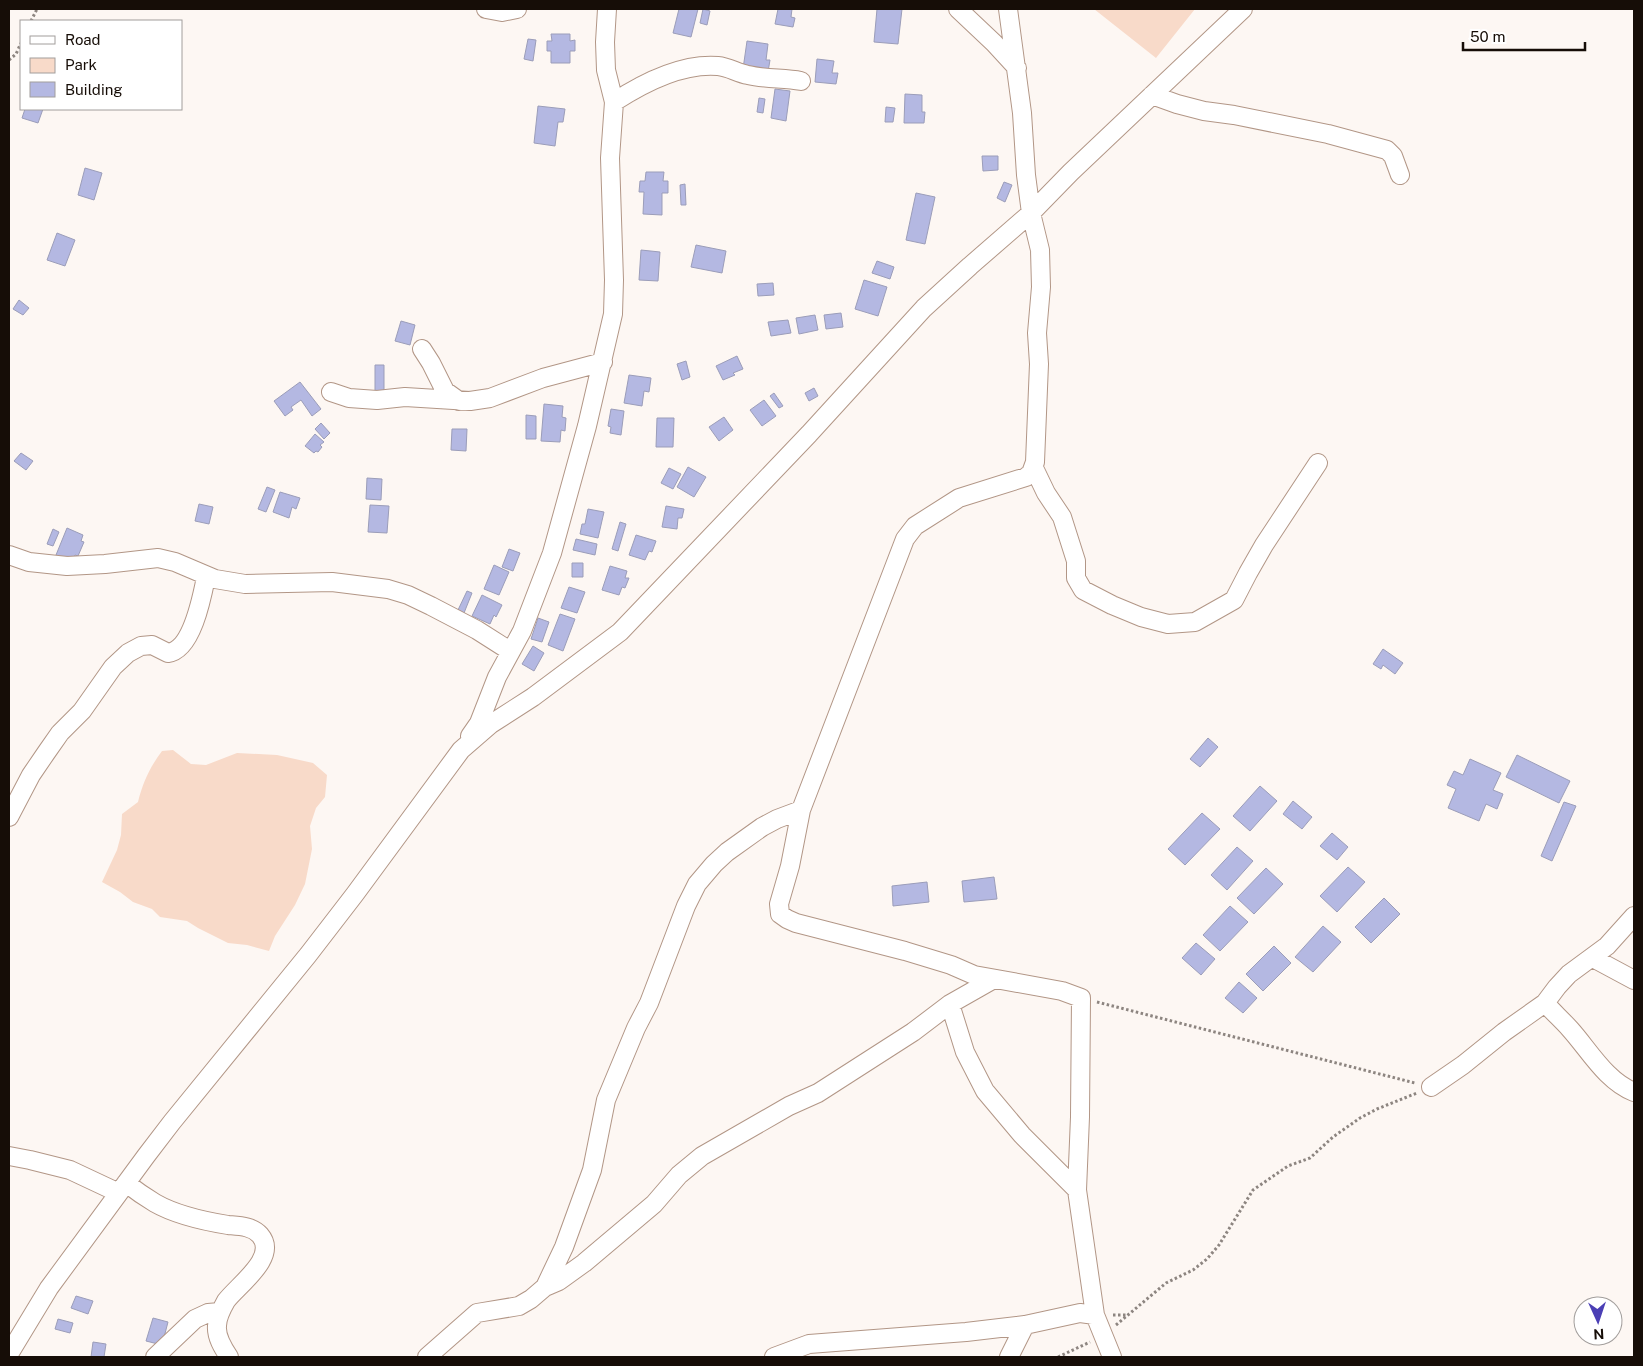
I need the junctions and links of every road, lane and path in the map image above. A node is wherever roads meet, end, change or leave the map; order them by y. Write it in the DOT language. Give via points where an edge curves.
graph roads {
  1 [pos="486,9"];
  2 [pos="517,9"];
  3 [pos="607,9"];
  4 [pos="958,9"];
  5 [pos="1008,9"];
  6 [pos="1242,9"];
  7 [pos="20,44"];
  8 [pos="9,60"];
  9 [pos="1017,68"];
  10 [pos="802,81"];
  11 [pos="1152,95"];
  12 [pos="614,102"];
  13 [pos="1400,175"];
  14 [pos="1031,213"];
  15 [pos="422,348"];
  16 [pos="603,362"];
  17 [pos="331,392"];
  18 [pos="459,401"];
  19 [pos="1318,463"];
  20 [pos="1034,468"];
  21 [pos="9,555"];
  22 [pos="206,577"];
  23 [pos="510,651"];
  24 [pos="460,750"];
  25 [pos="801,810"];
  26 [pos="9,817"];
  27 [pos="1634,916"];
  28 [pos="1593,958"];
  29 [pos="994,979"];
  30 [pos="1634,980"];
  31 [pos="1082,998"];
  32 [pos="1545,1003"];
  33 [pos="950,1004"];
  34 [pos="1431,1087"];
  35 [pos="1634,1092"];
  36 [pos="9,1156"];
  37 [pos="122,1188"];
  38 [pos="1077,1190"];
  39 [pos="545,1287"];
  40 [pos="220,1312"];
  41 [pos="1095,1315"];
  42 [pos="1127,1315"];
  43 [pos="1025,1325"];
  44 [pos="1103,1336"];
  45 [pos="9,1354"];
  46 [pos="155,1357"];
  47 [pos="229,1357"];
  48 [pos="428,1357"];
  49 [pos="774,1357"];
  50 [pos="1010,1357"];
  51 [pos="1058,1357"];
  52 [pos="1112,1357"];
  1 -- 2 [label="street" via="502,12"];
  3 -- 12 [label="street" via="606,70"];
  4 -- 9 [label="street"];
  5 -- 9 [label="street"];
  6 -- 11 [label="street"];
  7 -- 8 [label="path"];
  9 -- 14 [label="street"];
  10 -- 12 [label="street" via="746,75 728,67 700,67 659,77"];
  11 -- 13 [label="street" via="1204,111 1328,134 1387,150 1394,156"];
  11 -- 14 [label="street"];
  12 -- 16 [label="street" via="610,158 613,314"];
  14 -- 20 [label="street" via="1040,250 1041,287"];
  14 -- 24 [label="street" via="924,308 620,632 491,724"];
  15 -- 18 [label="street" via="445,391"];
  16 -- 18 [label="street" via="543,378 490,398"];
  16 -- 23 [label="street" via="552,553 522,631"];
  17 -- 18 [label="street" via="349,398 377,400 404,397"];
  19 -- 20 [label="street" via="1264,545 1234,600 1194,622 1168,624 1112,605 1083,590 1076,578 1076,561 1062,517"];
  20 -- 25 [label="street" via="1026,477 959,498 915,526 905,539"];
  21 -- 22 [label="street" via="28,562 67,566 158,558 175,562"];
  22 -- 23 [label="street" via="245,584 332,582 388,589 431,606"];
  22 -- 26 [label="street" via="197,613 178,650 168,653 152,645 128,652 60,733 31,775"];
  23 -- 24 [label="street" via="479,723"];
  24 -- 37 [label="street" via="308,956"];
  25 -- 29 [label="street" via="779,904 780,914 787,920 951,964"];
  25 -- 39 [label="street" via="762,827 714,864 697,884 606,1100 592,1170"];
  27 -- 28 [label="street"];
  28 -- 30 [label="street"];
  28 -- 32 [label="street" via="1569,974"];
  29 -- 31 [label="street" via="1062,991"];
  29 -- 33 [label="street"];
  31 -- 34 [label="path"];
  31 -- 38 [label="street"];
  32 -- 34 [label="street"];
  32 -- 35 [label="street" via="1592,1057"];
  33 -- 38 [label="street" via="965,1052 985,1091 1022,1135"];
  33 -- 39 [label="street" via="913,1032 818,1093 702,1156 679,1175 654,1204 584,1263"];
  34 -- 42 [label="path" via="1360,1118 1333,1136 1310,1158 1288,1166 1253,1190 1207,1259 1166,1283"];
  36 -- 37 [label="street" via="70,1170"];
  37 -- 40 [label="street" via="168,1209 215,1223 248,1228 261,1236 265,1249 262,1259 227,1299"];
  37 -- 45 [label="street" via="49,1288"];
  38 -- 41 [label="street"];
  39 -- 48 [label="street" via="519,1306 478,1313"];
  40 -- 46 [label="street" via="195,1319"];
  40 -- 47 [label="street" via="218,1333"];
  41 -- 43 [label="street" via="1080,1313"];
  41 -- 44 [label="street"];
  43 -- 49 [label="street" via="810,1344"];
  43 -- 50 [label="street"];
  44 -- 51 [label="path"];
  44 -- 52 [label="street"];
}
